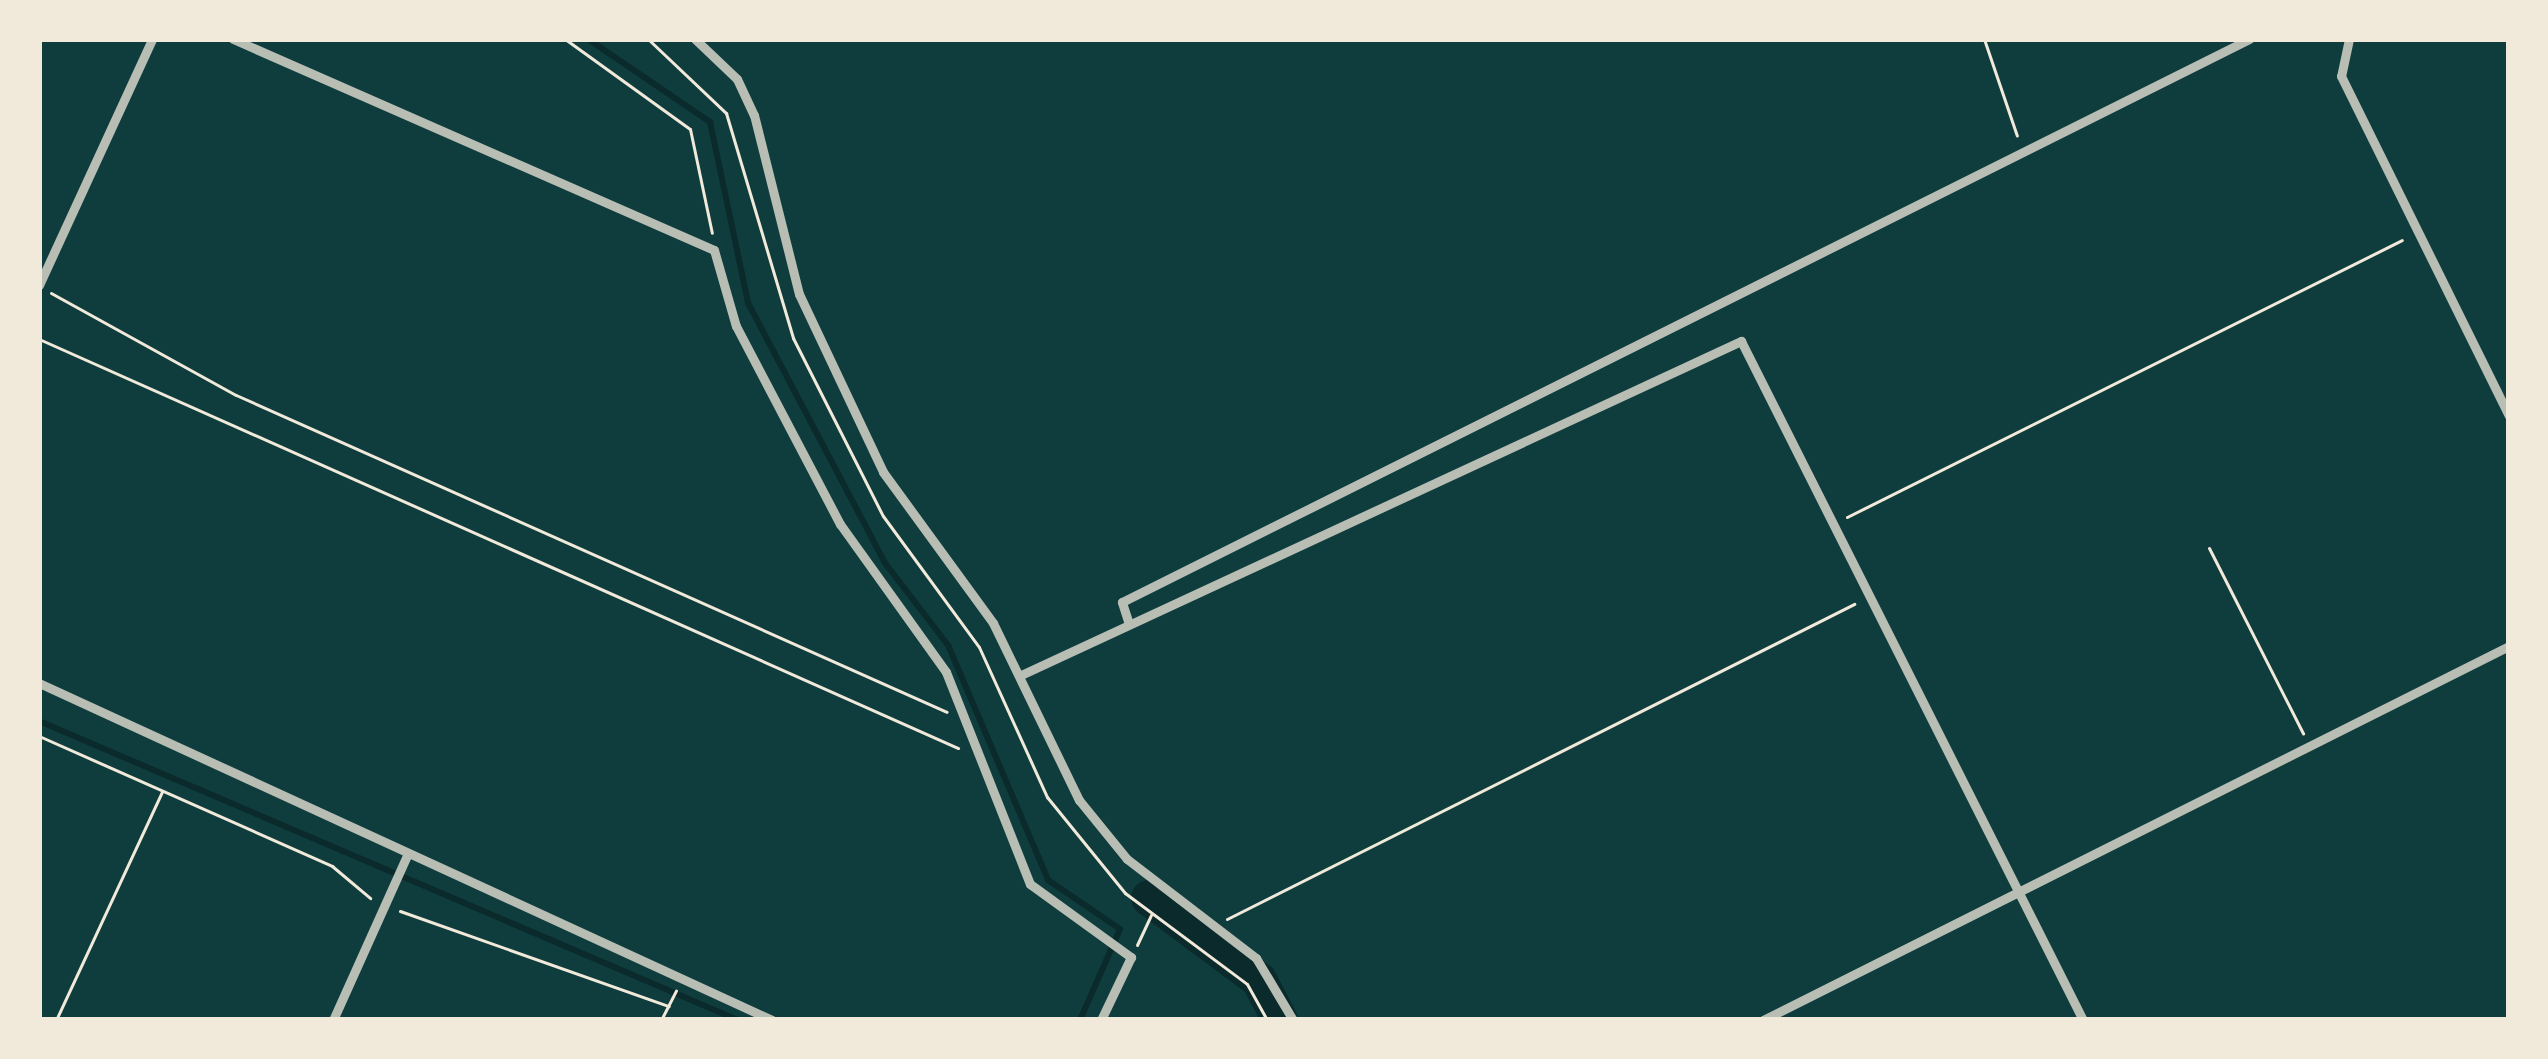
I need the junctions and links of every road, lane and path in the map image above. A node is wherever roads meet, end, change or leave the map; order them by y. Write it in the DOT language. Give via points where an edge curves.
graph roads {
  1 [pos="152,39"];
  2 [pos="233,39"];
  3 [pos="565,39"];
  4 [pos="695,39"];
  5 [pos="1984,39"];
  6 [pos="2249,39"];
  7 [pos="2350,39"];
  8 [pos="2023,155"];
  9 [pos="2418,232"];
  10 [pos="715,250"];
  11 [pos="39,286"];
  12 [pos="39,339"];
  13 [pos="2509,416"];
  14 [pos="1835,523"];
  15 [pos="2209,548"];
  16 [pos="1872,595"];
  17 [pos="1128,621"];
  18 [pos="2509,646"];
  19 [pos="1021,675"];
  20 [pos="39,683"];
  21 [pos="960,708"];
  22 [pos="39,736"];
  23 [pos="2310,746"];
  24 [pos="978,752"];
  25 [pos="162,790"];
  26 [pos="408,853"];
  27 [pos="1095,861"];
  28 [pos="2019,891"];
  29 [pos="385,905"];
  30 [pos="1151,915"];
  31 [pos="1217,929"];
  32 [pos="1131,957"];
  33 [pos="682,979"];
  34 [pos="669,1006"];
  35 [pos="56,1020"];
  36 [pos="333,1020"];
  37 [pos="661,1020"];
  38 [pos="772,1020"];
  39 [pos="1101,1020"];
  40 [pos="1267,1020"];
  41 [pos="1293,1020"];
  42 [pos="1763,1020"];
  43 [pos="2084,1020"];
  1 -- 11 [label="street"];
  2 -- 10 [label="street"];
  3 -- 10 [label="path" via="690,129"];
  4 -- 19 [label="street" via="737,79 754,115 799,294 883,472"];
  5 -- 8 [label="path"];
  6 -- 8 [label="street"];
  7 -- 9 [label="street" via="2341,76"];
  8 -- 17 [label="street" via="1122,602"];
  9 -- 13 [label="street"];
  9 -- 14 [label="path"];
  10 -- 21 [label="street" via="736,326 840,524"];
  11 -- 21 [label="path" via="121,341 933,715"];
  12 -- 24 [label="path" via="802,686"];
  14 -- 16 [label="street"];
  14 -- 17 [label="street" via="1742,341"];
  15 -- 23 [label="path"];
  16 -- 28 [label="street"];
  16 -- 31 [label="path" via="1324,871 1295,876"];
  17 -- 19 [label="street"];
  18 -- 23 [label="street"];
  19 -- 31 [label="street" via="1078,800 1126,859"];
  20 -- 26 [label="street"];
  21 -- 24 [label="street"];
  22 -- 25 [label="path"];
  23 -- 28 [label="street"];
  24 -- 32 [label="street" via="1030,884"];
  25 -- 29 [label="path" via="332,866"];
  25 -- 35 [label="path"];
  26 -- 29 [label="street"];
  26 -- 33 [label="street"];
  27 -- 30 [label="path"];
  28 -- 42 [label="street"];
  28 -- 43 [label="street"];
  29 -- 34 [label="path"];
  29 -- 36 [label="street"];
  30 -- 32 [label="path"];
  30 -- 40 [label="path" via="1247,984"];
  31 -- 41 [label="street" via="1276,980"];
  32 -- 39 [label="street"];
  33 -- 34 [label="path"];
  33 -- 38 [label="street"];
  34 -- 37 [label="path"];
}
